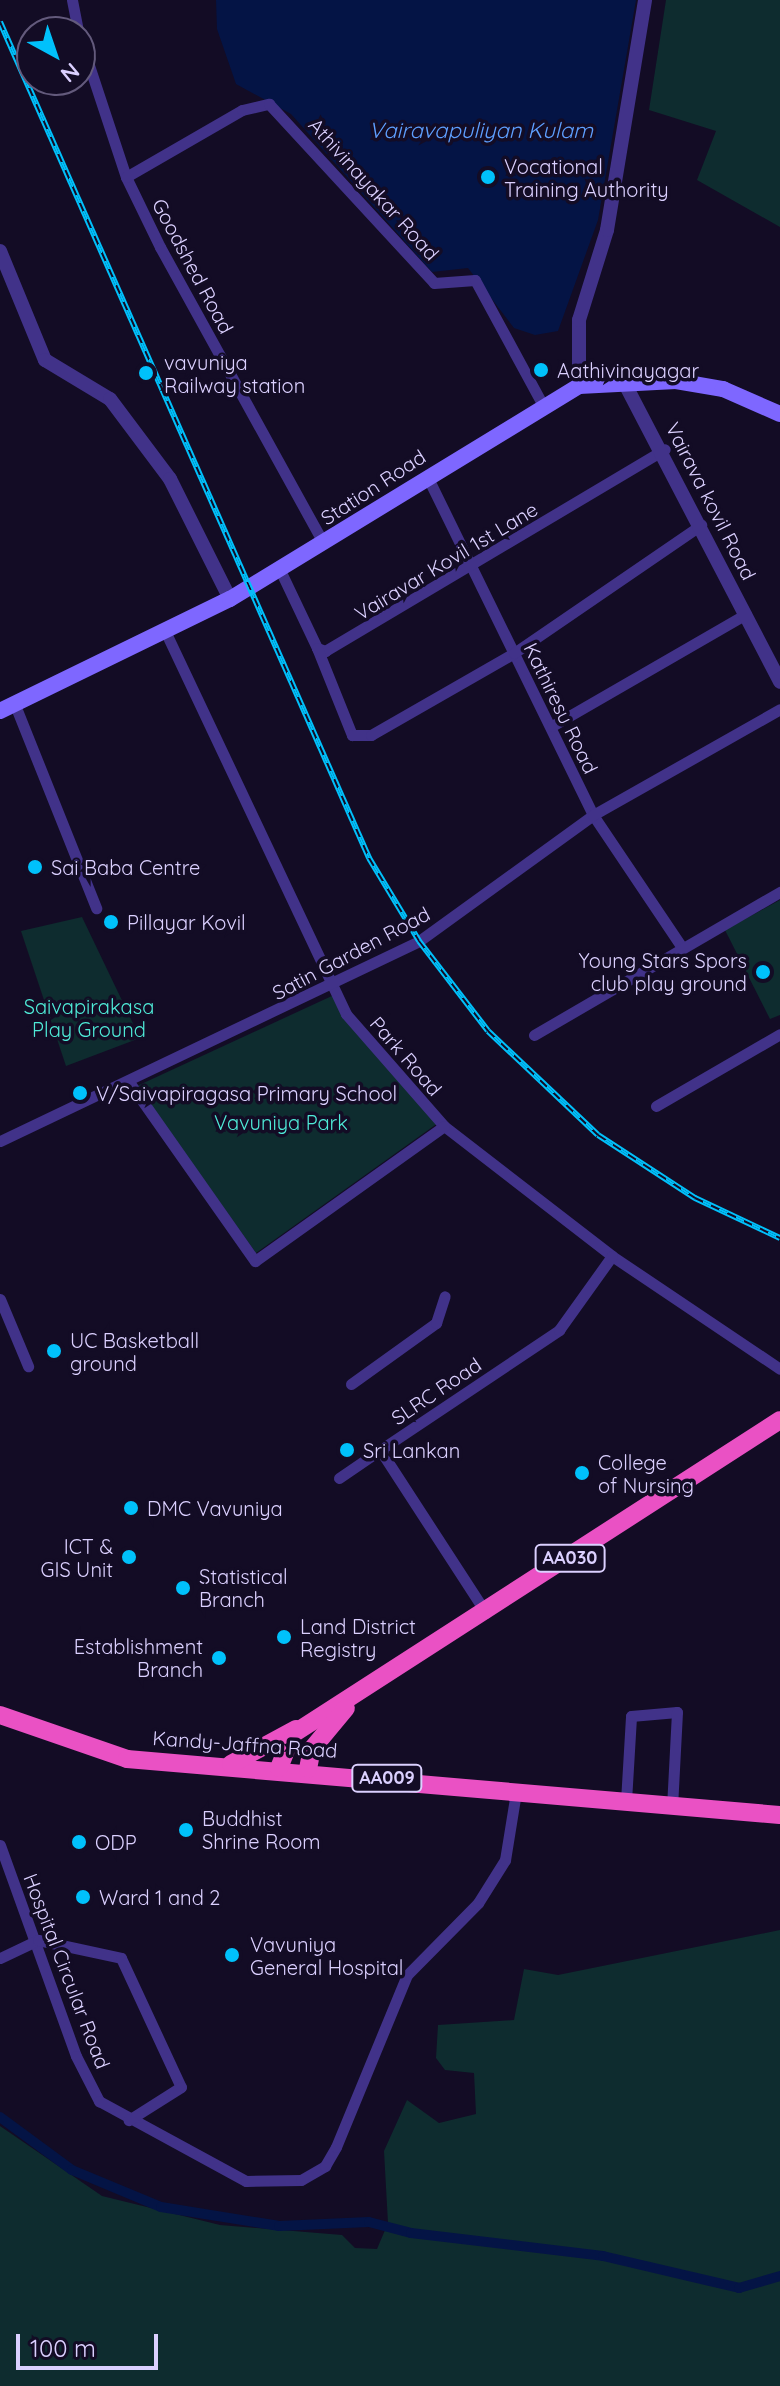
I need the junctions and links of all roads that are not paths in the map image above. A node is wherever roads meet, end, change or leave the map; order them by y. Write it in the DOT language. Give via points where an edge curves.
graph roads {
  1 [pos="645,0"];
  2 [pos="96,86"];
  3 [pos="126,177"];
  4 [pos="0,251"];
  5 [pos="624,382"];
  6 [pos="579,386"];
  7 [pos="543,405"];
  8 [pos="780,414"];
  9 [pos="665,449"];
  10 [pos="427,476"];
  11 [pos="701,525"];
  12 [pos="323,542"];
  13 [pos="472,567"];
  14 [pos="280,570"];
  15 [pos="230,599"];
  16 [pos="746,614"];
  17 [pos="166,633"];
  18 [pos="317,648"];
  19 [pos="514,653"];
  20 [pos="780,682"];
  21 [pos="8,708"];
  22 [pos="780,709"];
  23 [pos="552,726"];
  24 [pos="593,815"];
  25 [pos="780,892"];
  26 [pos="96,908"];
  27 [pos="681,946"];
  28 [pos="333,987"];
  29 [pos="780,1034"];
  30 [pos="534,1035"];
  31 [pos="129,1082"];
  32 [pos="656,1106"];
  33 [pos="444,1126"];
  34 [pos="0,1141"];
  35 [pos="612,1256"];
  36 [pos="445,1296"];
  37 [pos="0,1299"];
  38 [pos="28,1366"];
  39 [pos="780,1369"];
  40 [pos="351,1384"];
  41 [pos="780,1420"];
  42 [pos="380,1450"];
  43 [pos="339,1478"];
  44 [pos="486,1614"];
  45 [pos="359,1694"];
  46 [pos="0,1715"];
  47 [pos="321,1715"];
  48 [pos="228,1766"];
  49 [pos="279,1768"];
  50 [pos="308,1769"];
  51 [pos="516,1792"];
  52 [pos="626,1801"];
  53 [pos="672,1806"];
  54 [pos="780,1815"];
  55 [pos="0,1845"];
  56 [pos="38,1940"];
  57 [pos="0,1958"];
  58 [pos="129,2120"];
  1 -- 6 [label="street" via="610,218 579,320"];
  2 -- 3 [label="street, Goodshed Road"];
  3 -- 7 [label="street, Athivinayakar Road" via="242,110 269,104 434,283 475,280"];
  3 -- 12 [label="street, Goodshed Road"];
  4 -- 15 [label="street" via="45,360 110,399 170,479"];
  5 -- 6 [label="main road, Station Road"];
  5 -- 8 [label="main road, Station Road" via="723,389"];
  5 -- 9 [label="street, Vairava kovil Road"];
  6 -- 7 [label="main road, Station Road"];
  7 -- 10 [label="main road, Station Road"];
  9 -- 11 [label="street, Vairava kovil Road"];
  9 -- 13 [label="street, Vairavar Kovil 1st Lane"];
  10 -- 12 [label="main road, Station Road"];
  10 -- 13 [label="street, Kathiresu Road"];
  11 -- 16 [label="street, Vairava kovil Road"];
  11 -- 19 [label="street"];
  12 -- 14 [label="main road, Station Road"];
  13 -- 18 [label="street, Vairavar Kovil 1st Lane" via="335,647"];
  13 -- 19 [label="street, Kathiresu Road"];
  14 -- 15 [label="main road, Station Road"];
  14 -- 18 [label="street"];
  15 -- 17 [label="main road, Station Road"];
  16 -- 20 [label="street, Vairava kovil Road"];
  16 -- 23 [label="street"];
  17 -- 21 [label="main road, Station Road"];
  17 -- 28 [label="street, Park Road"];
  18 -- 19 [label="street" via="352,735 359,736 400,722"];
  19 -- 23 [label="street, Kathiresu Road"];
  21 -- 26 [label="street"];
  22 -- 24 [label="street, Satin Garden Road"];
  23 -- 24 [label="street, Kathiresu Road"];
  24 -- 27 [label="street, Kathiresu Road"];
  24 -- 28 [label="street, Satin Garden Road" via="419,941"];
  25 -- 27 [label="street"];
  27 -- 30 [label="street"];
  28 -- 31 [label="street, Satin Garden Road"];
  28 -- 33 [label="street, Park Road" via="346,1014"];
  29 -- 32 [label="street"];
  31 -- 33 [label="street" via="255,1261"];
  31 -- 34 [label="street, Satin Garden Road"];
  33 -- 35 [label="street, Park Road"];
  35 -- 39 [label="street, Park Road"];
  35 -- 42 [label="street, SLRC Road" via="559,1330"];
  36 -- 40 [label="street" via="436,1323"];
  37 -- 38 [label="street"];
  41 -- 44 [label="highway, AA030"];
  42 -- 43 [label="street"];
  42 -- 44 [label="street, SLRC Road"];
  44 -- 45 [label="highway, AA030"];
  45 -- 47 [label="highway, AA030"];
  45 -- 50 [label="highway, AA030" via="322,1733"];
  46 -- 48 [label="highway, Kandy-Jaffna Road / AA009" via="127,1759"];
  47 -- 48 [label="highway"];
  47 -- 49 [label="highway, AA030" via="293,1734"];
  48 -- 49 [label="highway, Kandy-Jaffna Road / AA009"];
  49 -- 50 [label="highway, Kandy-Jaffna Road / AA009"];
  50 -- 51 [label="highway, Kandy-Jaffna Road / AA009"];
  51 -- 52 [label="highway, Kandy-Jaffna Road / AA009"];
  51 -- 58 [label="street, Hospital Circular Road" via="505,1860 478,1903 407,1975 363,2091 314,2175 246,2181"];
  52 -- 53 [label="highway, Kandy-Jaffna Road / AA009"];
  52 -- 53 [label="street" via="631,1716 677,1712"];
  53 -- 54 [label="highway, Kandy-Jaffna Road / AA009"];
  55 -- 56 [label="street, Hospital Circular Road"];
  56 -- 57 [label="street"];
  56 -- 58 [label="street, Hospital Circular Road" via="76,2056 99,2101"];
  56 -- 58 [label="street" via="121,1958 181,2087"];
}
